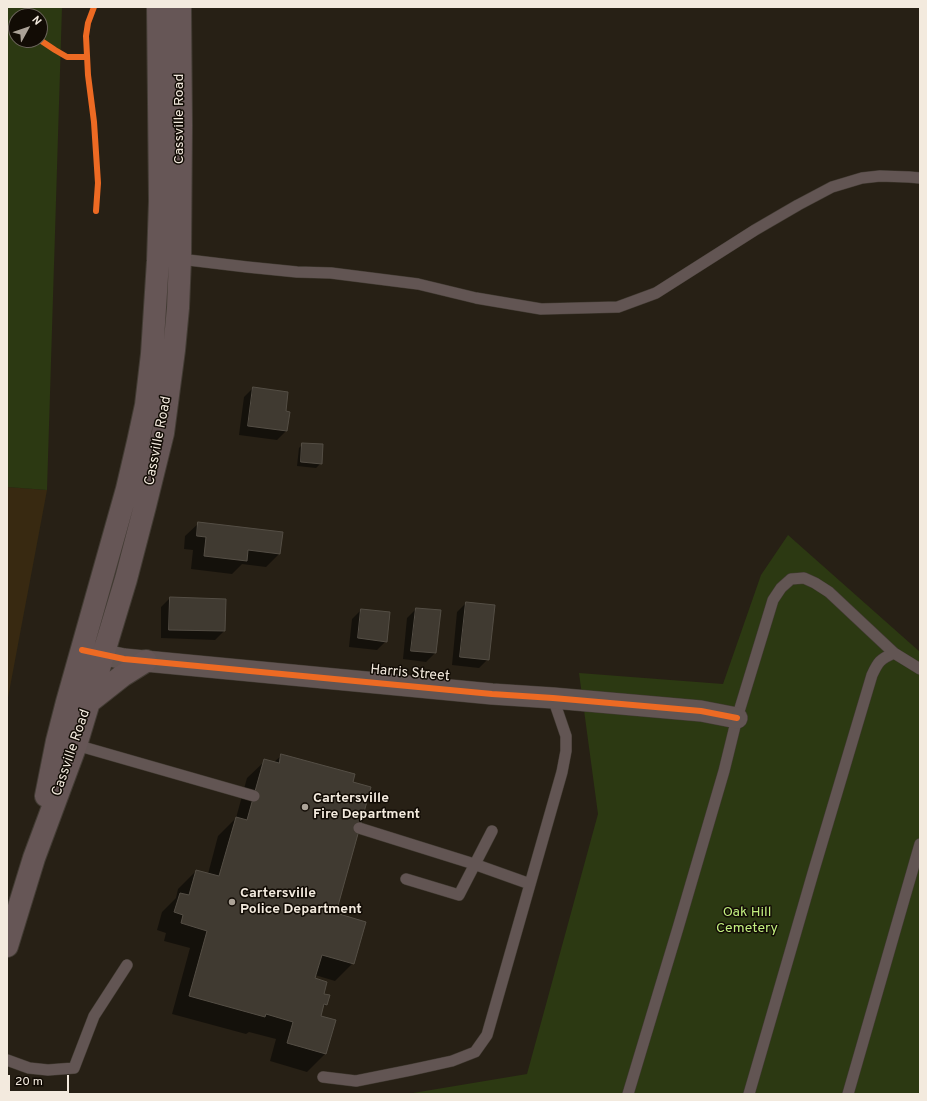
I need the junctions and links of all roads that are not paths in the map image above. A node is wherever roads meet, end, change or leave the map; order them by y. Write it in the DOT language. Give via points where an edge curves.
graph roads {
  1 [pos="158,7"];
  2 [pos="180,7"];
  3 [pos="920,178"];
  4 [pos="180,259"];
  5 [pos="82,650"];
  6 [pos="894,654"];
  7 [pos="103,655"];
  8 [pos="146,661"];
  9 [pos="920,669"];
  10 [pos="554,698"];
  11 [pos="89,702"];
  12 [pos="737,718"];
  13 [pos="76,745"];
  14 [pos="254,796"];
  15 [pos="360,828"];
  16 [pos="492,831"];
  17 [pos="920,844"];
  18 [pos="34,858"];
  19 [pos="474,864"];
  20 [pos="406,879"];
  21 [pos="530,884"];
  22 [pos="7,946"];
  23 [pos="127,965"];
  24 [pos="7,1060"];
  25 [pos="323,1077"];
  26 [pos="628,1094"];
  27 [pos="748,1094"];
  28 [pos="848,1094"];
  1 -- 5 [label="main road, Cassville Road" via="160,201 153,339 147,398 127,489"];
  2 -- 4 [label="main road, Cassville Road"];
  3 -- 4 [label="lane" via="880,176 862,178 832,187 755,230 656,293 618,307 541,309 476,298 418,284"];
  4 -- 7 [label="main road, Cassville Road" via="175,343 163,433"];
  5 -- 7 [label="street, Harris Street"];
  5 -- 18 [label="main road, Cassville Road" via="56,741"];
  6 -- 9 [label="lane"];
  6 -- 12 [label="lane" via="829,592 804,578 791,579 780,588 773,600"];
  6 -- 27 [label="lane" via="884,658 872,675"];
  7 -- 8 [label="street, Harris Street" via="124,660"];
  7 -- 11 [label="main road, Cassville Road"];
  8 -- 10 [label="street, Harris Street"];
  8 -- 11 [label="main road"];
  10 -- 12 [label="street, Harris Street" via="701,711"];
  10 -- 21 [label="lane" via="566,736 566,751"];
  11 -- 13 [label="main road, Cassville Road"];
  12 -- 26 [label="lane" via="724,771"];
  13 -- 14 [label="lane"];
  13 -- 18 [label="main road, Cassville Road"];
  15 -- 19 [label="lane"];
  16 -- 19 [label="lane"];
  17 -- 28 [label="lane"];
  18 -- 22 [label="main road, Cassville Road"];
  19 -- 20 [label="lane" via="459,895"];
  19 -- 21 [label="lane"];
  21 -- 25 [label="lane" via="487,1035 475,1052 452,1061 356,1081"];
  23 -- 24 [label="lane" via="94,1016 74,1068 29,1068"];
}
